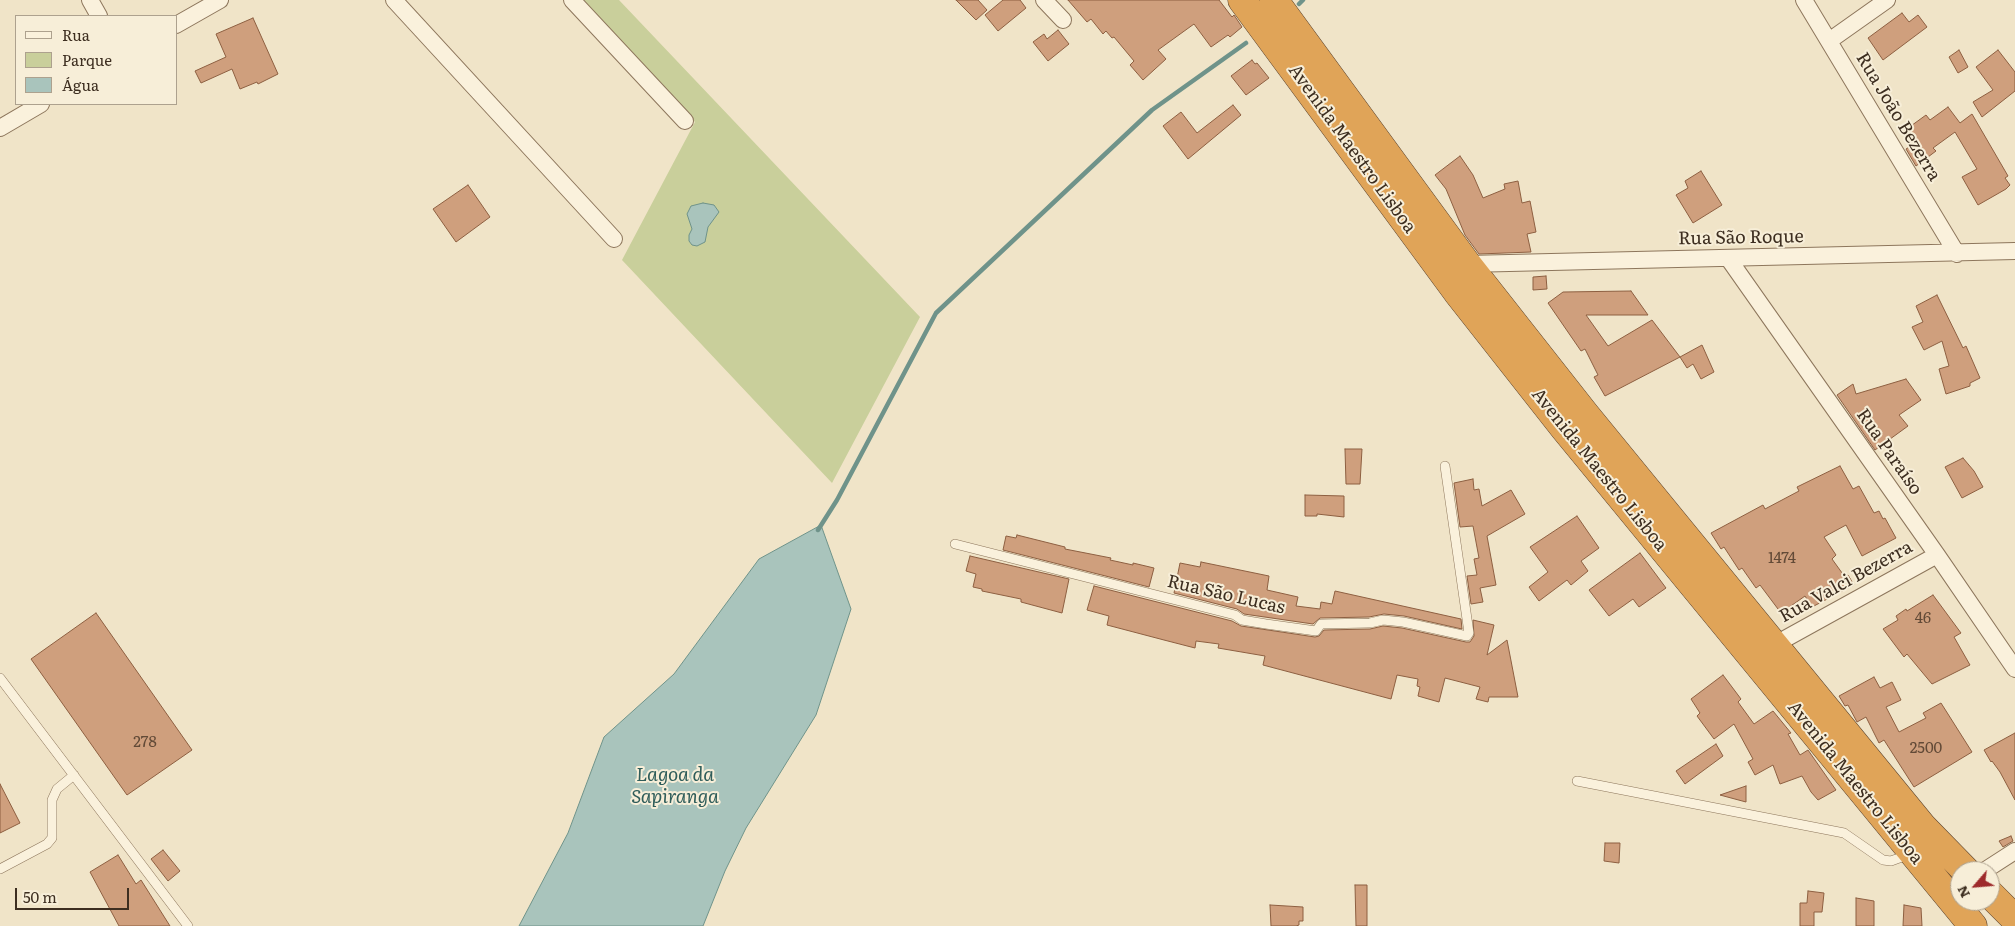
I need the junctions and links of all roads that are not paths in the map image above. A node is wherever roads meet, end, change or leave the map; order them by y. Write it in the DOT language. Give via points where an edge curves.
graph roads {
  1 [pos="90,0"];
  2 [pos="220,0"];
  3 [pos="394,0"];
  4 [pos="572,0"];
  5 [pos="1044,0"];
  6 [pos="1242,0"];
  7 [pos="1274,0"];
  8 [pos="1804,0"];
  9 [pos="1887,0"];
  10 [pos="98,15"];
  11 [pos="1063,20"];
  12 [pos="178,24"];
  13 [pos="1829,41"];
  14 [pos="39,105"];
  15 [pos="685,121"];
  16 [pos="0,128"];
  17 [pos="614,239"];
  18 [pos="2015,252"];
  19 [pos="1957,254"];
  20 [pos="1728,258"];
  21 [pos="1467,264"];
  22 [pos="1444,466"];
  23 [pos="955,544"];
  24 [pos="1937,554"];
  25 [pos="1774,645"];
  26 [pos="2015,669"];
  27 [pos="0,678"];
  28 [pos="74,776"];
  29 [pos="1577,781"];
  30 [pos="2015,851"];
  31 [pos="1912,854"];
  32 [pos="1956,861"];
  33 [pos="2000,861"];
  34 [pos="0,869"];
  35 [pos="2000,904"];
  36 [pos="2015,919"];
  37 [pos="188,926"];
  38 [pos="1972,926"];
  1 -- 10 [label="street"];
  2 -- 12 [label="street"];
  3 -- 17 [label="street"];
  4 -- 15 [label="street"];
  5 -- 11 [label="street"];
  6 -- 31 [label="highway, Avenida Maestro Lisboa" via="1457,292"];
  7 -- 21 [label="highway, Avenida Maestro Lisboa"];
  8 -- 13 [label="street, Rua João Bezerra"];
  9 -- 13 [label="street"];
  13 -- 19 [label="street, Rua João Bezerra"];
  14 -- 16 [label="street"];
  18 -- 19 [label="street, Rua São Roque"];
  19 -- 20 [label="street, Rua São Roque"];
  20 -- 21 [label="street, Rua São Roque"];
  20 -- 24 [label="street, Rua Paraíso"];
  21 -- 25 [label="highway, Avenida Maestro Lisboa"];
  22 -- 23 [label="lane, Rua São Lucas" via="1469,633 1466,637 1383,620 1320,624 1316,631 1250,621"];
  24 -- 25 [label="street, Rua Valci Bezerra"];
  24 -- 26 [label="street, Rua Paraíso"];
  25 -- 32 [label="highway, Avenida Maestro Lisboa" via="1923,827"];
  27 -- 28 [label="lane"];
  28 -- 34 [label="lane" via="57,789 52,800 52,838 47,844"];
  28 -- 37 [label="lane"];
  29 -- 31 [label="lane" via="1844,833 1883,860 1891,861"];
  30 -- 33 [label="street"];
  31 -- 38 [label="highway, Avenida Maestro Lisboa"];
  35 -- 36 [label="highway"];
}
